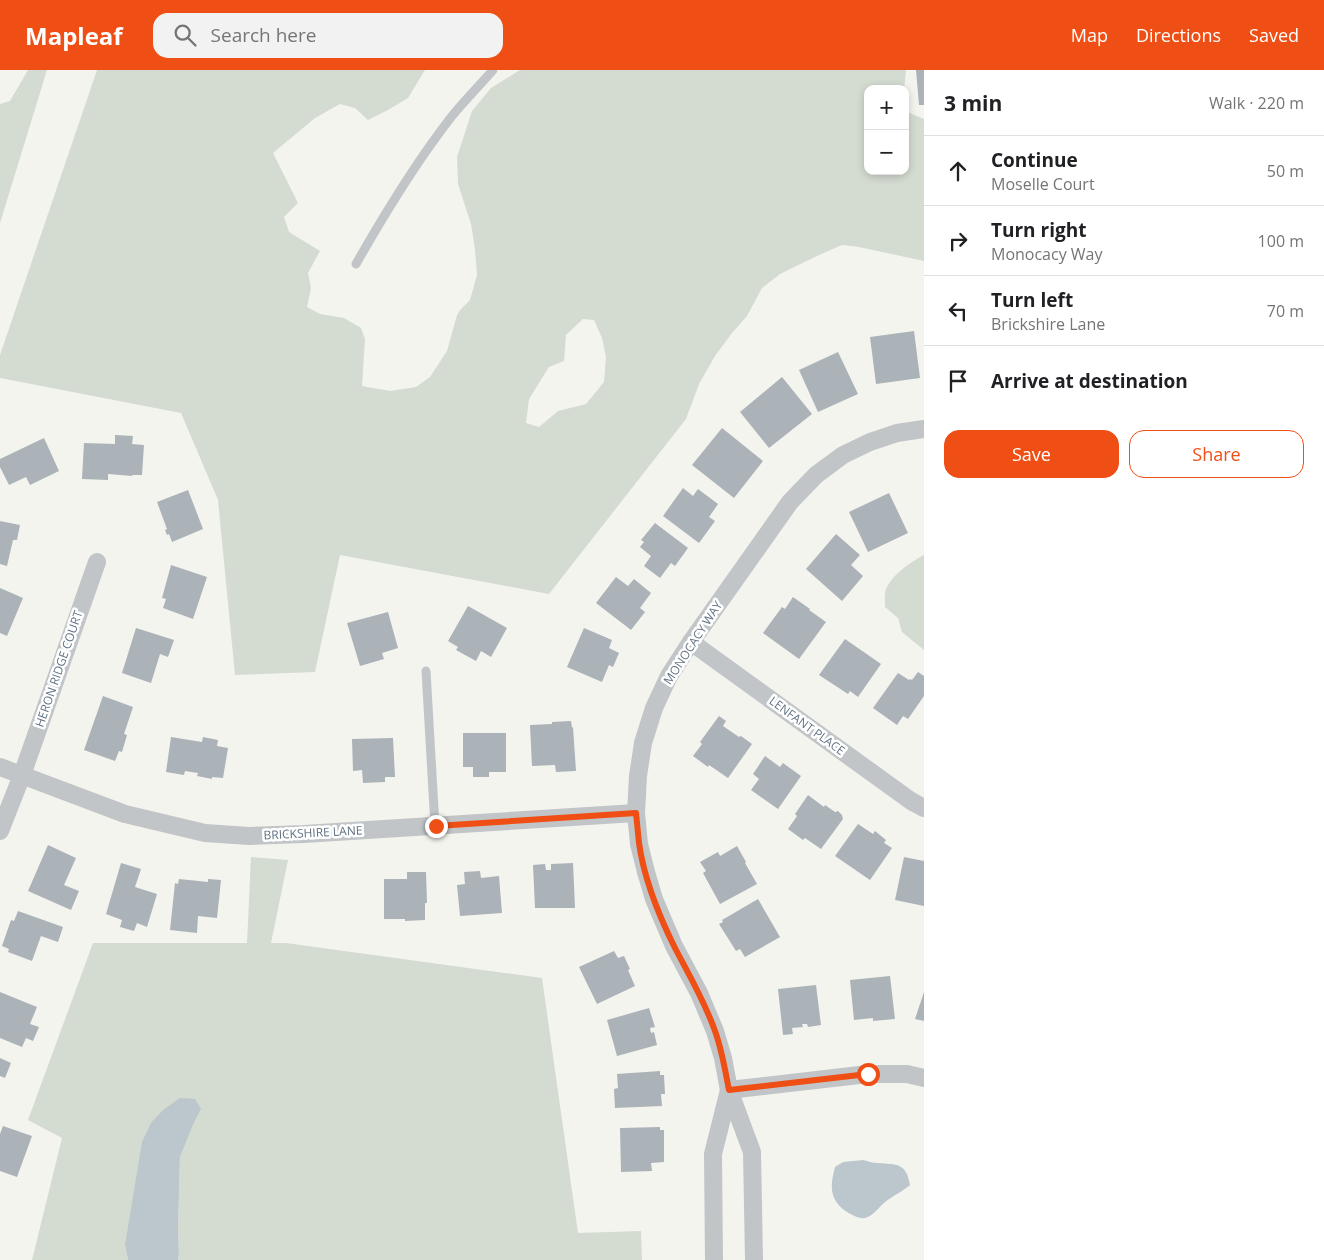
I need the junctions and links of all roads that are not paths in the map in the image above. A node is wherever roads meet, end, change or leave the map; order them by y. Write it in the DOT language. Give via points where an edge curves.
graph roads {
  1 [pos="493,70"];
  2 [pos="356,264"];
  3 [pos="924,428"];
  4 [pos="97,562"];
  5 [pos="691,642"];
  6 [pos="426,671"];
  7 [pos="0,767"];
  8 [pos="22,775"];
  9 [pos="924,808"];
  10 [pos="636,813"];
  11 [pos="436,826"];
  12 [pos="0,831"];
  13 [pos="924,1078"];
  14 [pos="729,1090"];
  15 [pos="714,1260"];
  16 [pos="754,1260"];
  1 -- 2 [label="lane" via="417,165"];
  3 -- 5 [label="street, MONOCACY WAY" via="870,442 843,455 816,475 790,502"];
  4 -- 8 [label="street, HERON RIDGE COURT"];
  5 -- 9 [label="street, LENFANT PLACE"];
  5 -- 10 [label="street, MONOCACY WAY" via="669,676 654,708 643,743"];
  6 -- 11 [label="lane"];
  7 -- 8 [label="street, BRICKSHIRE LANE"];
  8 -- 11 [label="street, BRICKSHIRE LANE" via="125,814 205,833 249,836"];
  8 -- 12 [label="street, HERON RIDGE COURT"];
  10 -- 11 [label="street, BRICKSHIRE LANE"];
  10 -- 14 [label="street, MONOCACY WAY" via="639,844 654,899 715,1031"];
  13 -- 14 [label="street" via="907,1074 868,1074"];
  14 -- 15 [label="street, MONOCACY WAY" via="713,1154"];
  14 -- 16 [label="street, MONOCACY WAY" via="752,1152"];
}
